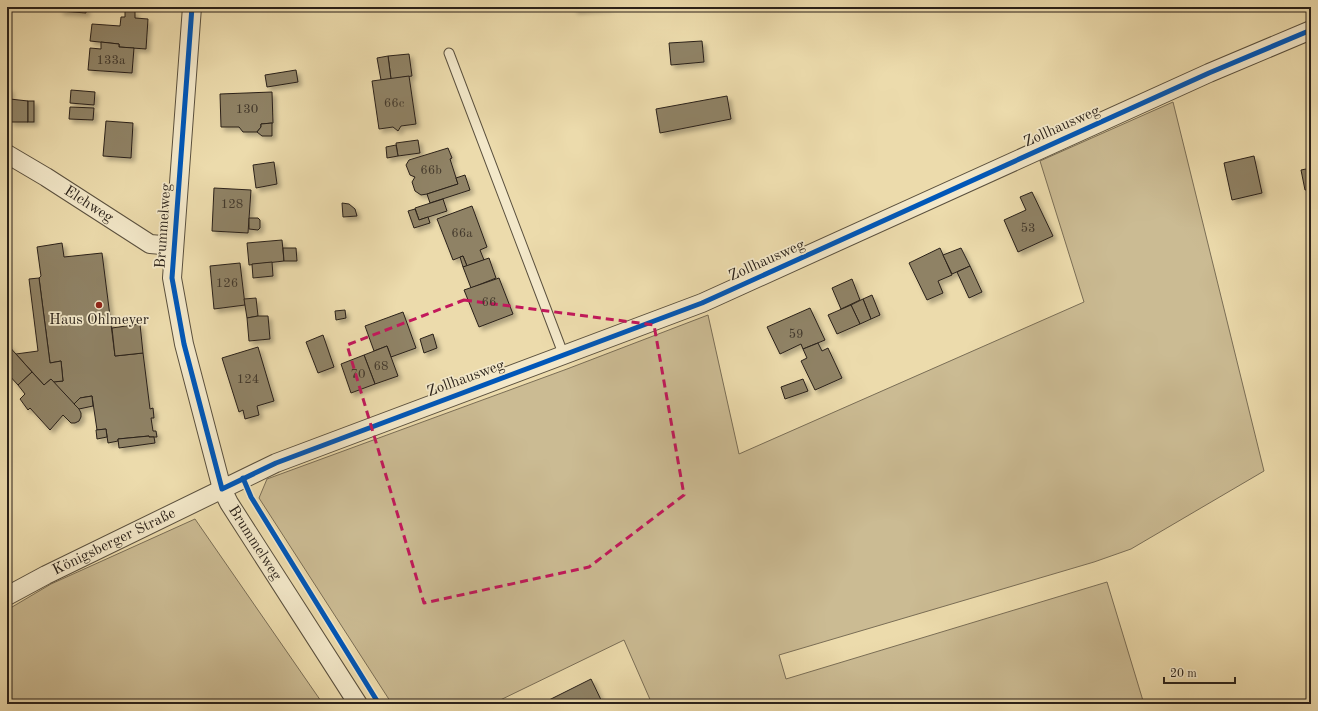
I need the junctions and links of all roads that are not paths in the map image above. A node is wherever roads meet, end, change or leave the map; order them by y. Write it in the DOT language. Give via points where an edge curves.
graph roads {
  1 [pos="192,7"];
  2 [pos="1311,30"];
  3 [pos="449,53"];
  4 [pos="7,154"];
  5 [pos="174,246"];
  6 [pos="564,356"];
  7 [pos="222,489"];
  8 [pos="7,596"];
  9 [pos="358,704"];
  1 -- 5 [label="street, Brummelweg"];
  2 -- 6 [label="street, Zollhausweg" via="1202,76 702,303"];
  3 -- 6 [label="lane"];
  4 -- 5 [label="street, Elchweg" via="46,176 150,244"];
  5 -- 7 [label="street, Brummelweg" via="172,278 184,344"];
  6 -- 7 [label="street, Zollhausweg" via="276,463"];
  7 -- 8 [label="street, Königsberger Straße"];
  7 -- 9 [label="street, Brummelweg"];
}
